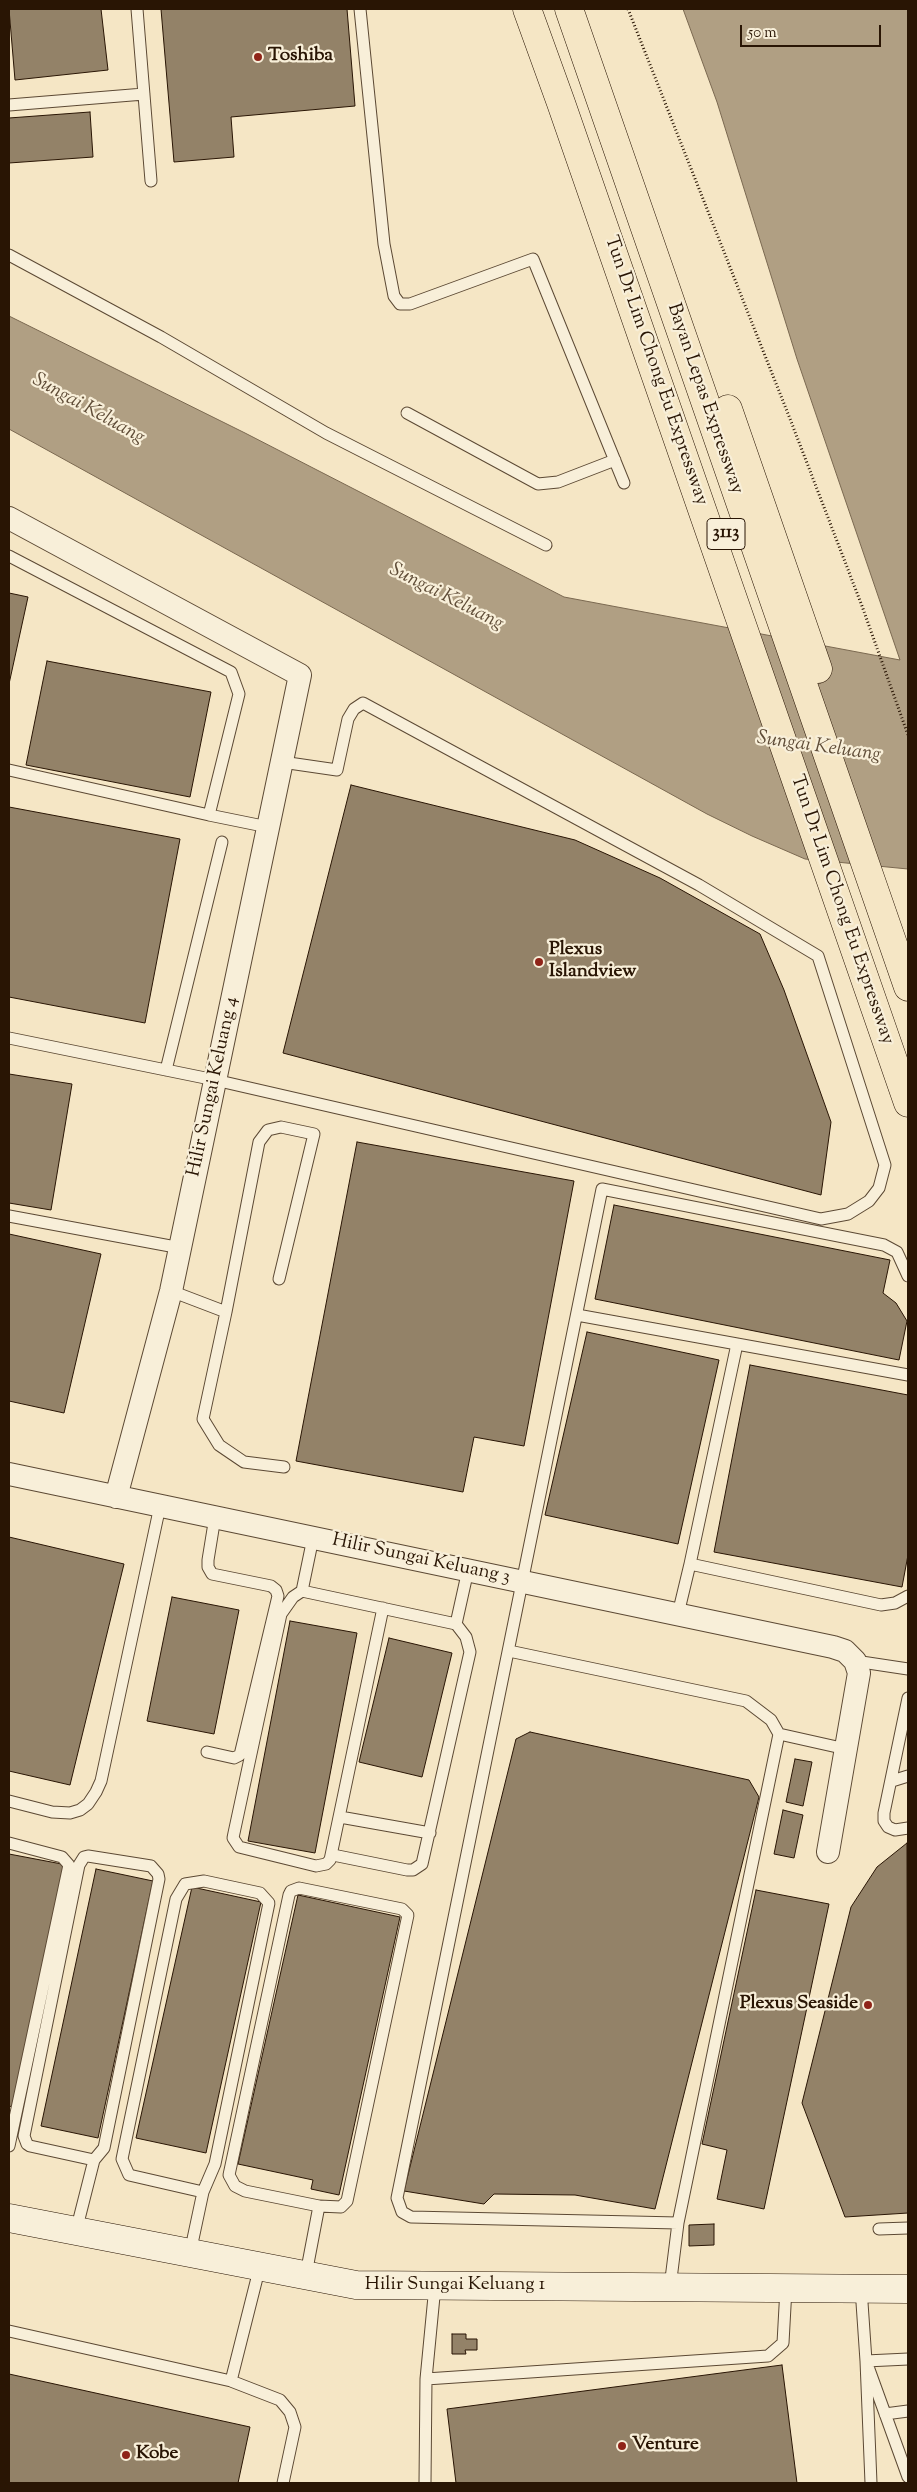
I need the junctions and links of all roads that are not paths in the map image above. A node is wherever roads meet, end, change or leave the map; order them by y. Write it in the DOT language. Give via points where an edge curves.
graph roads {
  1 [pos="137,9"];
  2 [pos="360,9"];
  3 [pos="526,9"];
  4 [pos="543,9"];
  5 [pos="569,9"];
  6 [pos="588,9"];
  7 [pos="144,94"];
  8 [pos="9,105"];
  9 [pos="151,181"];
  10 [pos="9,255"];
  11 [pos="407,413"];
  12 [pos="615,460"];
  13 [pos="624,483"];
  14 [pos="9,518"];
  15 [pos="546,545"];
  16 [pos="9,556"];
  17 [pos="282,762"];
  18 [pos="9,770"];
  19 [pos="209,815"];
  20 [pos="268,827"];
  21 [pos="222,842"];
  22 [pos="908,938"];
  23 [pos="908,988"];
  24 [pos="9,1038"];
  25 [pos="908,1060"];
  26 [pos="166,1070"];
  27 [pos="216,1080"];
  28 [pos="908,1103"];
  29 [pos="9,1216"];
  30 [pos="180,1248"];
  31 [pos="908,1276"];
  32 [pos="279,1279"];
  33 [pos="171,1291"];
  34 [pos="226,1312"];
  35 [pos="577,1315"];
  36 [pos="737,1344"];
  37 [pos="908,1375"];
  38 [pos="284,1467"];
  39 [pos="9,1474"];
  40 [pos="116,1497"];
  41 [pos="160,1506"];
  42 [pos="215,1517"];
  43 [pos="313,1538"];
  44 [pos="690,1564"];
  45 [pos="468,1570"];
  46 [pos="523,1582"];
  47 [pos="302,1592"];
  48 [pos="908,1596"];
  49 [pos="383,1608"];
  50 [pos="678,1614"];
  51 [pos="456,1624"];
  52 [pos="509,1651"];
  53 [pos="854,1661"];
  54 [pos="908,1669"];
  55 [pos="908,1698"];
  56 [pos="779,1734"];
  57 [pos="846,1749"];
  58 [pos="207,1752"];
  59 [pos="908,1776"];
  60 [pos="892,1781"];
  61 [pos="9,1801"];
  62 [pos="340,1817"];
  63 [pos="908,1828"];
  64 [pos="430,1833"];
  65 [pos="9,1843"];
  66 [pos="828,1852"];
  67 [pos="333,1855"];
  68 [pos="9,2146"];
  69 [pos="94,2160"];
  70 [pos="203,2192"];
  71 [pos="319,2206"];
  72 [pos="9,2218"];
  73 [pos="678,2223"];
  74 [pos="908,2228"];
  75 [pos="878,2229"];
  76 [pos="76,2231"];
  77 [pos="190,2253"];
  78 [pos="260,2266"];
  79 [pos="306,2274"];
  80 [pos="435,2286"];
  81 [pos="670,2287"];
  82 [pos="786,2288"];
  83 [pos="861,2288"];
  84 [pos="908,2289"];
  85 [pos="9,2330"];
  86 [pos="908,2359"];
  87 [pos="866,2361"];
  88 [pos="426,2380"];
  89 [pos="231,2381"];
  90 [pos="908,2411"];
  91 [pos="886,2414"];
  92 [pos="908,2477"];
  93 [pos="284,2483"];
  94 [pos="425,2483"];
  95 [pos="871,2483"];
  1 -- 7 [label="lane"];
  2 -- 12 [label="lane" via="384,244 394,296 400,304 410,304 532,259"];
  3 -- 28 [label="highway, Tun Dr Lim Chong Eu Expressway / 3113"];
  4 -- 25 [label="highway, Bayan Lepas Expressway / 3113"];
  5 -- 23 [label="highway, Bayan Lepas Expressway / 3113"];
  6 -- 22 [label="highway, 3113" via="790,586"];
  7 -- 8 [label="lane"];
  7 -- 9 [label="lane"];
  10 -- 15 [label="lane" via="161,337 326,433"];
  11 -- 12 [label="lane" via="538,484 558,482"];
  12 -- 13 [label="lane"];
  14 -- 17 [label="street, Hilir Sungai Keluang 4" via="300,675"];
  16 -- 19 [label="lane" via="230,672 239,694"];
  17 -- 20 [label="street, Hilir Sungai Keluang 4"];
  17 -- 27 [label="lane" via="337,770 348,719 363,703 699,885 818,956 885,1165 879,1188 869,1201 848,1214 821,1219"];
  18 -- 19 [label="lane"];
  19 -- 20 [label="lane"];
  20 -- 27 [label="street, Hilir Sungai Keluang 4"];
  21 -- 26 [label="lane"];
  24 -- 26 [label="lane"];
  26 -- 27 [label="lane"];
  27 -- 30 [label="street, Hilir Sungai Keluang 4"];
  29 -- 30 [label="lane"];
  30 -- 33 [label="street, Hilir Sungai Keluang 4"];
  31 -- 35 [label="lane" via="897,1252 884,1245 602,1189"];
  32 -- 34 [label="lane" via="314,1134 281,1127 268,1130 259,1142"];
  33 -- 34 [label="lane"];
  33 -- 40 [label="street, Hilir Sungai Keluang 4"];
  34 -- 38 [label="lane" via="203,1419 219,1445 244,1462"];
  35 -- 36 [label="lane"];
  35 -- 46 [label="lane"];
  36 -- 37 [label="lane"];
  36 -- 44 [label="lane"];
  39 -- 40 [label="street, Hilir Sungai Keluang 3"];
  40 -- 41 [label="street, Hilir Sungai Keluang 3"];
  41 -- 42 [label="street, Hilir Sungai Keluang 3"];
  41 -- 61 [label="lane" via="96,1792 88,1804 70,1812 52,1812"];
  42 -- 43 [label="street, Hilir Sungai Keluang 3"];
  42 -- 58 [label="lane" via="208,1560 212,1574 271,1586 278,1596 240,1755 234,1758"];
  43 -- 45 [label="street, Hilir Sungai Keluang 3"];
  43 -- 47 [label="lane"];
  44 -- 48 [label="lane" via="881,1605 895,1603"];
  44 -- 50 [label="lane"];
  45 -- 46 [label="street, Hilir Sungai Keluang 3"];
  45 -- 51 [label="lane"];
  46 -- 50 [label="street, Hilir Sungai Keluang 3"];
  46 -- 52 [label="lane"];
  47 -- 49 [label="lane"];
  47 -- 67 [label="lane" via="293,1596 281,1614 233,1838 244,1850 316,1866 326,1864"];
  49 -- 51 [label="lane"];
  49 -- 62 [label="lane"];
  50 -- 53 [label="street, Hilir Sungai Keluang 3" via="833,1647"];
  51 -- 64 [label="lane" via="466,1637 470,1652"];
  52 -- 56 [label="lane" via="746,1701 771,1720"];
  52 -- 73 [label="lane" via="397,2198 402,2212 411,2217"];
  53 -- 54 [label="lane"];
  53 -- 57 [label="street" via="859,1673"];
  55 -- 60 [label="lane"];
  56 -- 57 [label="lane"];
  56 -- 73 [label="lane"];
  57 -- 66 [label="street"];
  59 -- 60 [label="lane"];
  60 -- 63 [label="lane" via="884,1820 895,1830"];
  62 -- 64 [label="lane"];
  62 -- 67 [label="lane"];
  64 -- 67 [label="lane" via="422,1864 413,1870"];
  65 -- 68 [label="lane" via="62,1857 69,1864"];
  69 -- 69 [label="lane" via="30,2146 24,2136 79,1865 88,1856 151,1866 159,1879 104,2148"];
  69 -- 76 [label="lane"];
  70 -- 70 [label="lane" via="129,2175 122,2159 176,1899 186,1884 204,1881 260,1893 270,1904 215,2164"];
  70 -- 77 [label="lane"];
  71 -- 71 [label="lane" via="245,2191 235,2186 229,2175 289,1895 290,1891 299,1888 402,1910 408,1915 346,2201 341,2208"];
  71 -- 79 [label="lane"];
  72 -- 76 [label="street, Hilir Sungai Keluang 1"];
  73 -- 81 [label="lane"];
  74 -- 75 [label="lane"];
  76 -- 77 [label="street, Hilir Sungai Keluang 1"];
  77 -- 78 [label="street, Hilir Sungai Keluang 1"];
  78 -- 79 [label="street, Hilir Sungai Keluang 1"];
  78 -- 89 [label="lane"];
  79 -- 80 [label="street, Hilir Sungai Keluang 1" via="356,2285"];
  80 -- 81 [label="street, Hilir Sungai Keluang 1"];
  80 -- 88 [label="lane"];
  81 -- 82 [label="street, Hilir Sungai Keluang 1"];
  82 -- 83 [label="street, Hilir Sungai Keluang 1"];
  82 -- 88 [label="lane" via="783,2343 768,2356"];
  83 -- 84 [label="street, Hilir Sungai Keluang 1"];
  83 -- 87 [label="lane"];
  85 -- 89 [label="lane"];
  86 -- 87 [label="lane"];
  87 -- 91 [label="lane"];
  87 -- 95 [label="lane"];
  88 -- 94 [label="lane"];
  89 -- 93 [label="lane" via="280,2400 290,2412 294,2427"];
  90 -- 91 [label="lane"];
  91 -- 92 [label="lane"];
}
